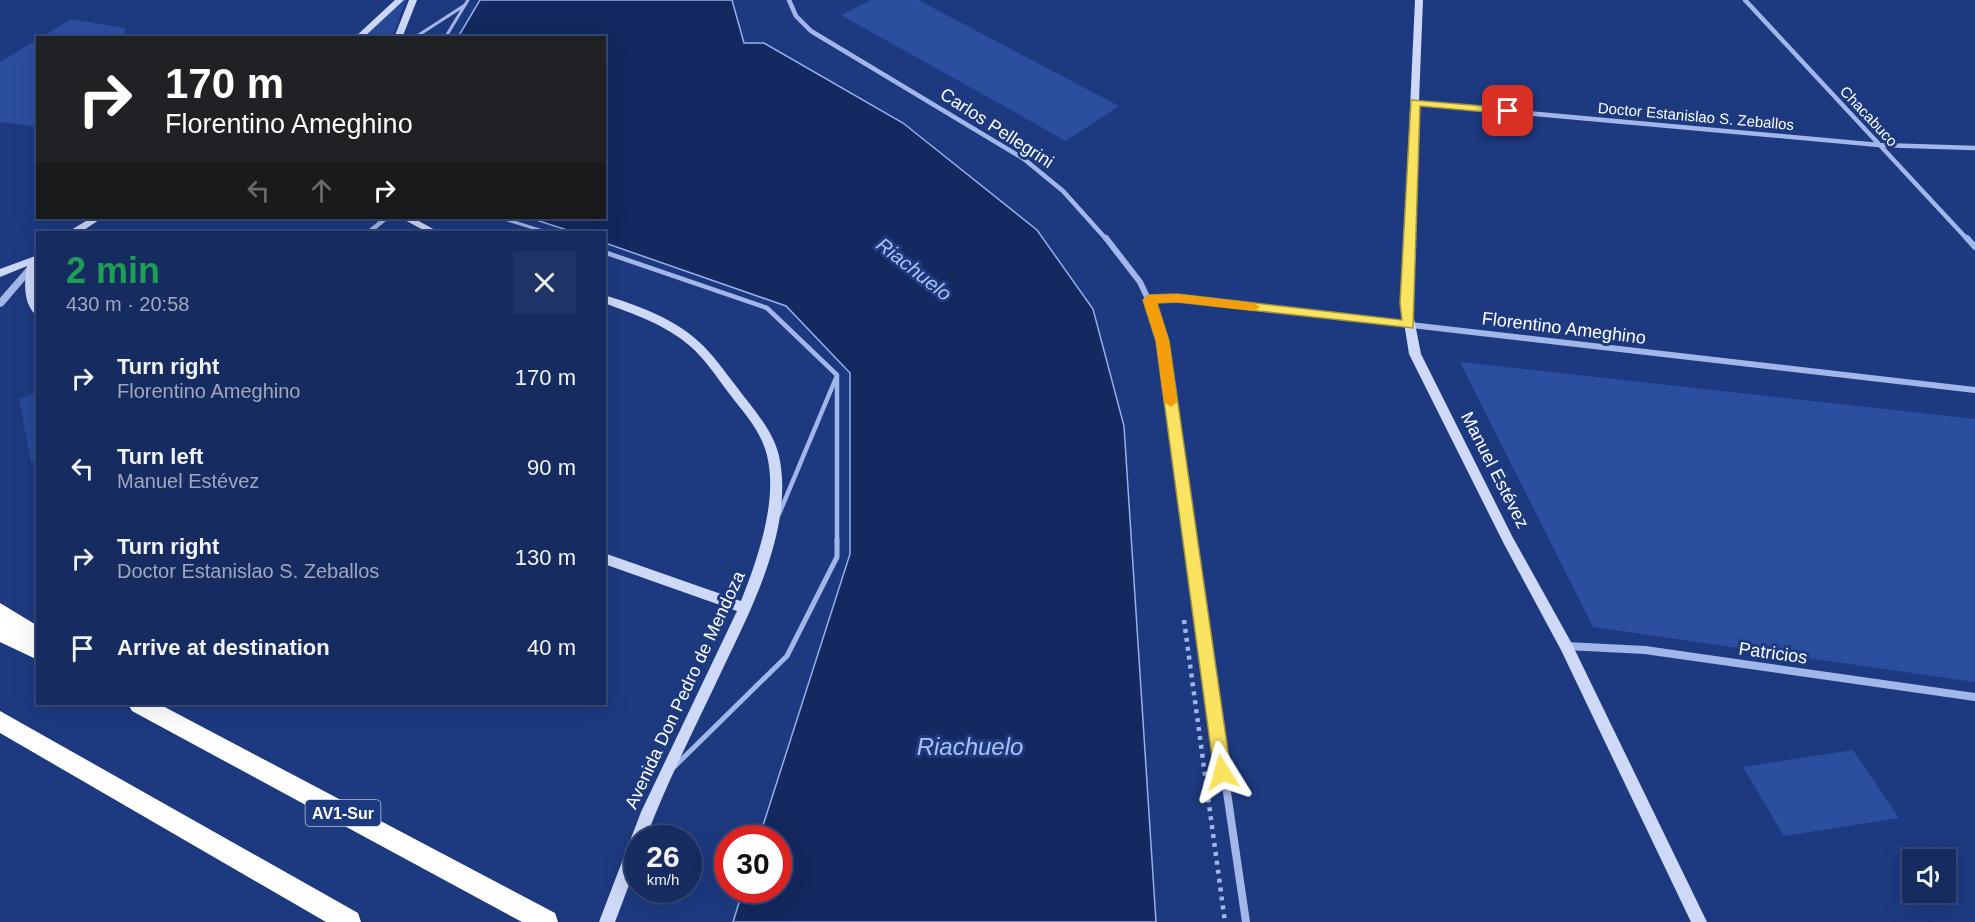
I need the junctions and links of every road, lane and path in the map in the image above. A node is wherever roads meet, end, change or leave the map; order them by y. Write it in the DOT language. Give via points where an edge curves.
graph roads {
  1 [pos="400,0"];
  2 [pos="413,0"];
  3 [pos="468,0"];
  4 [pos="789,0"];
  5 [pos="1419,0"];
  6 [pos="1745,0"];
  7 [pos="465,5"];
  8 [pos="360,36"];
  9 [pos="399,36"];
  10 [pos="417,36"];
  11 [pos="446,36"];
  12 [pos="1415,103"];
  13 [pos="1879,145"];
  14 [pos="1975,148"];
  15 [pos="95,219"];
  16 [pos="385,219"];
  17 [pos="408,219"];
  18 [pos="504,219"];
  19 [pos="77,231"];
  20 [pos="370,231"];
  21 [pos="432,231"];
  22 [pos="543,231"];
  23 [pos="1975,247"];
  24 [pos="606,253"];
  25 [pos="34,262"];
  26 [pos="0,273"];
  27 [pos="606,300"];
  28 [pos="1149,300"];
  29 [pos="0,304"];
  30 [pos="36,309"];
  31 [pos="1408,325"];
  32 [pos="837,375"];
  33 [pos="1975,390"];
  34 [pos="767,542"];
  35 [pos="606,559"];
  36 [pos="746,608"];
  37 [pos="0,612"];
  38 [pos="1183,612"];
  39 [pos="0,632"];
  40 [pos="36,636"];
  41 [pos="1566,646"];
  42 [pos="36,650"];
  43 [pos="1975,697"];
  44 [pos="141,705"];
  45 [pos="0,721"];
  46 [pos="668,773"];
  47 [pos="349,922"];
  48 [pos="546,922"];
  49 [pos="607,922"];
  50 [pos="1225,922"];
  51 [pos="1246,922"];
  52 [pos="1699,922"];
  1 -- 8 [label="main road"];
  2 -- 9 [label="main road"];
  3 -- 7 [label="lane"];
  4 -- 28 [label="street, Carlos Pellegrini" via="796,16 811,31 1036,167 1095,224 1140,282"];
  5 -- 12 [label="main road, Manuel Estévez"];
  6 -- 13 [label="street, Chacabuco"];
  7 -- 10 [label="lane"];
  7 -- 11 [label="lane"];
  12 -- 13 [label="street, Doctor Estanislao S. Zeballos"];
  12 -- 31 [label="main road, Manuel Estévez"];
  13 -- 14 [label="street, Doctor Estanislao S. Zeballos"];
  13 -- 23 [label="street, Chacabuco"];
  15 -- 19 [label="main road"];
  16 -- 20 [label="street"];
  17 -- 21 [label="main road"];
  18 -- 22 [label="lane"];
  24 -- 32 [label="lane" via="767,308"];
  25 -- 26 [label="main road"];
  25 -- 29 [label="street"];
  25 -- 30 [label="main road"];
  27 -- 34 [label="main road, Avenida Don Pedro de Mendoza" via="656,319 694,343 755,418 773,457 775,483"];
  28 -- 31 [label="street, Florentino Ameghino" via="1177,298"];
  28 -- 51 [label="street, Carlos Pellegrini" via="1163,341"];
  31 -- 33 [label="street, Florentino Ameghino"];
  31 -- 41 [label="main road, Manuel Estévez" via="1423,372"];
  32 -- 34 [label="lane"];
  32 -- 46 [label="lane" via="837,557 787,656"];
  34 -- 36 [label="main road, Avenida Don Pedro de Mendoza"];
  35 -- 36 [label="main road"];
  36 -- 46 [label="main road, Avenida Don Pedro de Mendoza"];
  37 -- 40 [label="highway"];
  38 -- 50 [label="path"];
  39 -- 42 [label="highway"];
  41 -- 43 [label="street, Patricios" via="1646,650"];
  41 -- 52 [label="main road, Manuel Estévez"];
  44 -- 48 [label="highway, AV1-Sur"];
  45 -- 47 [label="highway"];
  46 -- 49 [label="main road, Avenida Don Pedro de Mendoza" via="629,858"];
}
